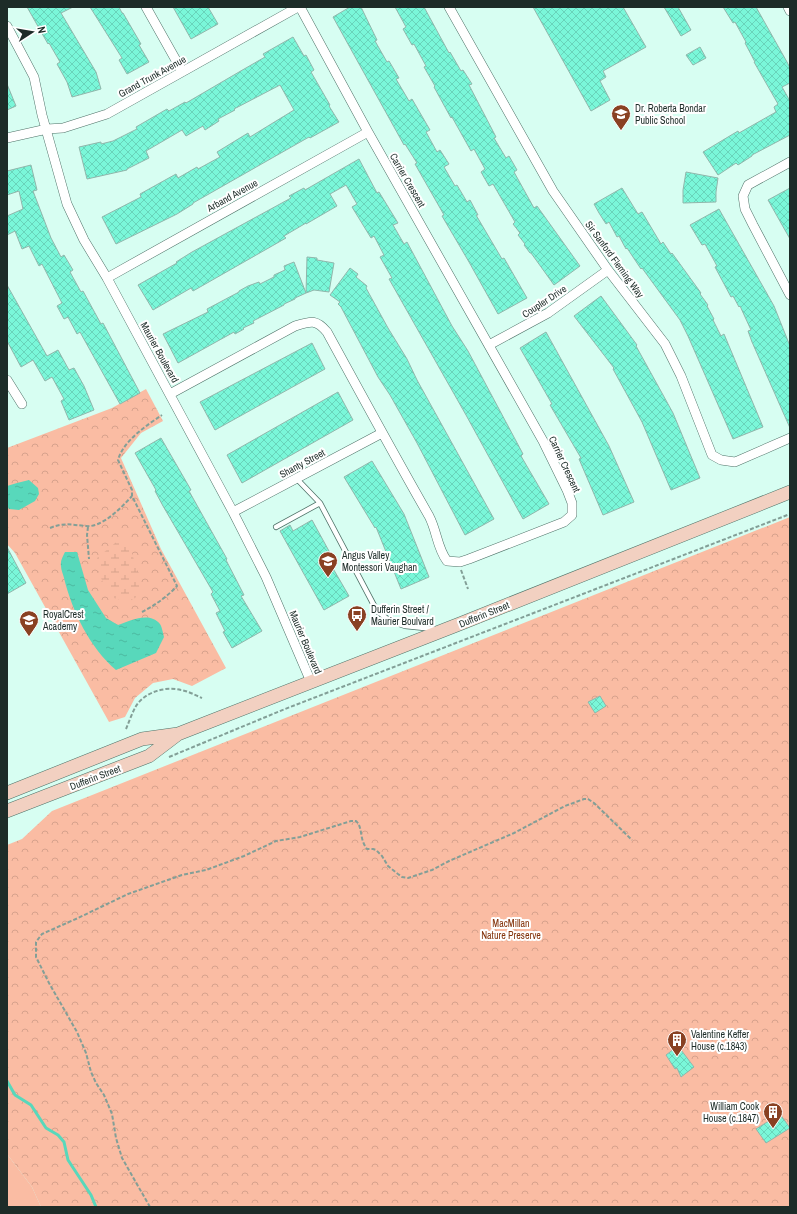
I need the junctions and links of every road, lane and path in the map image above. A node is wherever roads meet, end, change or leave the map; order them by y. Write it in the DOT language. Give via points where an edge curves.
graph roads {
  1 [pos="146,7"];
  2 [pos="299,7"];
  3 [pos="449,7"];
  4 [pos="788,7"];
  5 [pos="790,11"];
  6 [pos="7,26"];
  7 [pos="182,72"];
  8 [pos="47,129"];
  9 [pos="368,132"];
  10 [pos="7,138"];
  11 [pos="790,162"];
  12 [pos="608,270"];
  13 [pos="107,278"];
  14 [pos="790,295"];
  15 [pos="490,346"];
  16 [pos="7,380"];
  17 [pos="170,394"];
  18 [pos="22,404"];
  19 [pos="162,415"];
  20 [pos="382,433"];
  21 [pos="790,438"];
  22 [pos="296,478"];
  23 [pos="790,492"];
  24 [pos="132,496"];
  25 [pos="320,503"];
  26 [pos="233,512"];
  27 [pos="790,514"];
  28 [pos="88,527"];
  29 [pos="276,527"];
  30 [pos="50,528"];
  31 [pos="89,559"];
  32 [pos="461,569"];
  33 [pos="468,589"];
  34 [pos="142,612"];
  35 [pos="444,630"];
  36 [pos="311,682"];
  37 [pos="202,698"];
  38 [pos="126,730"];
  39 [pos="178,734"];
  40 [pos="168,757"];
  41 [pos="7,793"];
  42 [pos="7,811"];
  43 [pos="632,840"];
  44 [pos="150,1207"];
  1 -- 7 [label="street"];
  2 -- 7 [label="street, Grand Trunk Avenue"];
  2 -- 9 [label="street, Carrier Crescent"];
  3 -- 12 [label="street, Sir Sanford Fleming Way" via="553,191"];
  4 -- 5 [label="street"];
  6 -- 8 [label="street, Maurier Boulevard" via="34,77"];
  7 -- 8 [label="street, Grand Trunk Avenue" via="107,114 63,128"];
  8 -- 10 [label="street, Grand Trunk Avenue"];
  8 -- 13 [label="street, Maurier Boulevard" via="67,204 84,240"];
  9 -- 13 [label="street, Arband Avenue"];
  9 -- 15 [label="street, Carrier Crescent"];
  11 -- 14 [label="street" via="748,185 743,196 750,220"];
  12 -- 15 [label="street, Coupler Drive" via="548,313"];
  12 -- 21 [label="street, Sir Sanford Fleming Way" via="665,344 681,376 712,455 721,460 735,462"];
  13 -- 17 [label="street, Maurier Boulevard"];
  15 -- 20 [label="street, Carrier Crescent" via="567,490 572,504 572,515 564,522 460,562 447,561 442,554 432,522"];
  16 -- 18 [label="street"];
  17 -- 20 [label="street, Carrier Crescent" via="295,326 310,322 320,324 327,332"];
  17 -- 26 [label="street, Maurier Boulevard"];
  19 -- 24 [label="path" via="141,430 119,456 119,464 132,490"];
  20 -- 22 [label="street, Shanty Street"];
  22 -- 25 [label="lane"];
  22 -- 26 [label="street, Shanty Street"];
  23 -- 35 [label="main road, Dufferin Street"];
  24 -- 28 [label="path" via="107,519"];
  24 -- 34 [label="path" via="177,586 170,594"];
  25 -- 29 [label="lane"];
  25 -- 35 [label="lane" via="377,612 390,621 406,626"];
  26 -- 36 [label="street, Maurier Boulevard" via="266,577"];
  27 -- 40 [label="path" via="285,709"];
  28 -- 30 [label="path" via="59,524"];
  28 -- 31 [label="path"];
  32 -- 33 [label="path"];
  35 -- 36 [label="main road, Dufferin Street"];
  36 -- 39 [label="main road, Dufferin Street"];
  37 -- 38 [label="path" via="172,688 158,690 144,697 136,705"];
  39 -- 41 [label="main road, Dufferin Street" via="142,739"];
  39 -- 42 [label="main road, Dufferin Street" via="149,756"];
  43 -- 44 [label="path" via="594,803 584,799 432,870 402,878 388,866 376,850 363,844 356,820 300,837 276,841 206,870 182,875 128,894 42,934 36,942 36,957 77,1032 91,1072 112,1114 122,1158"];
}
